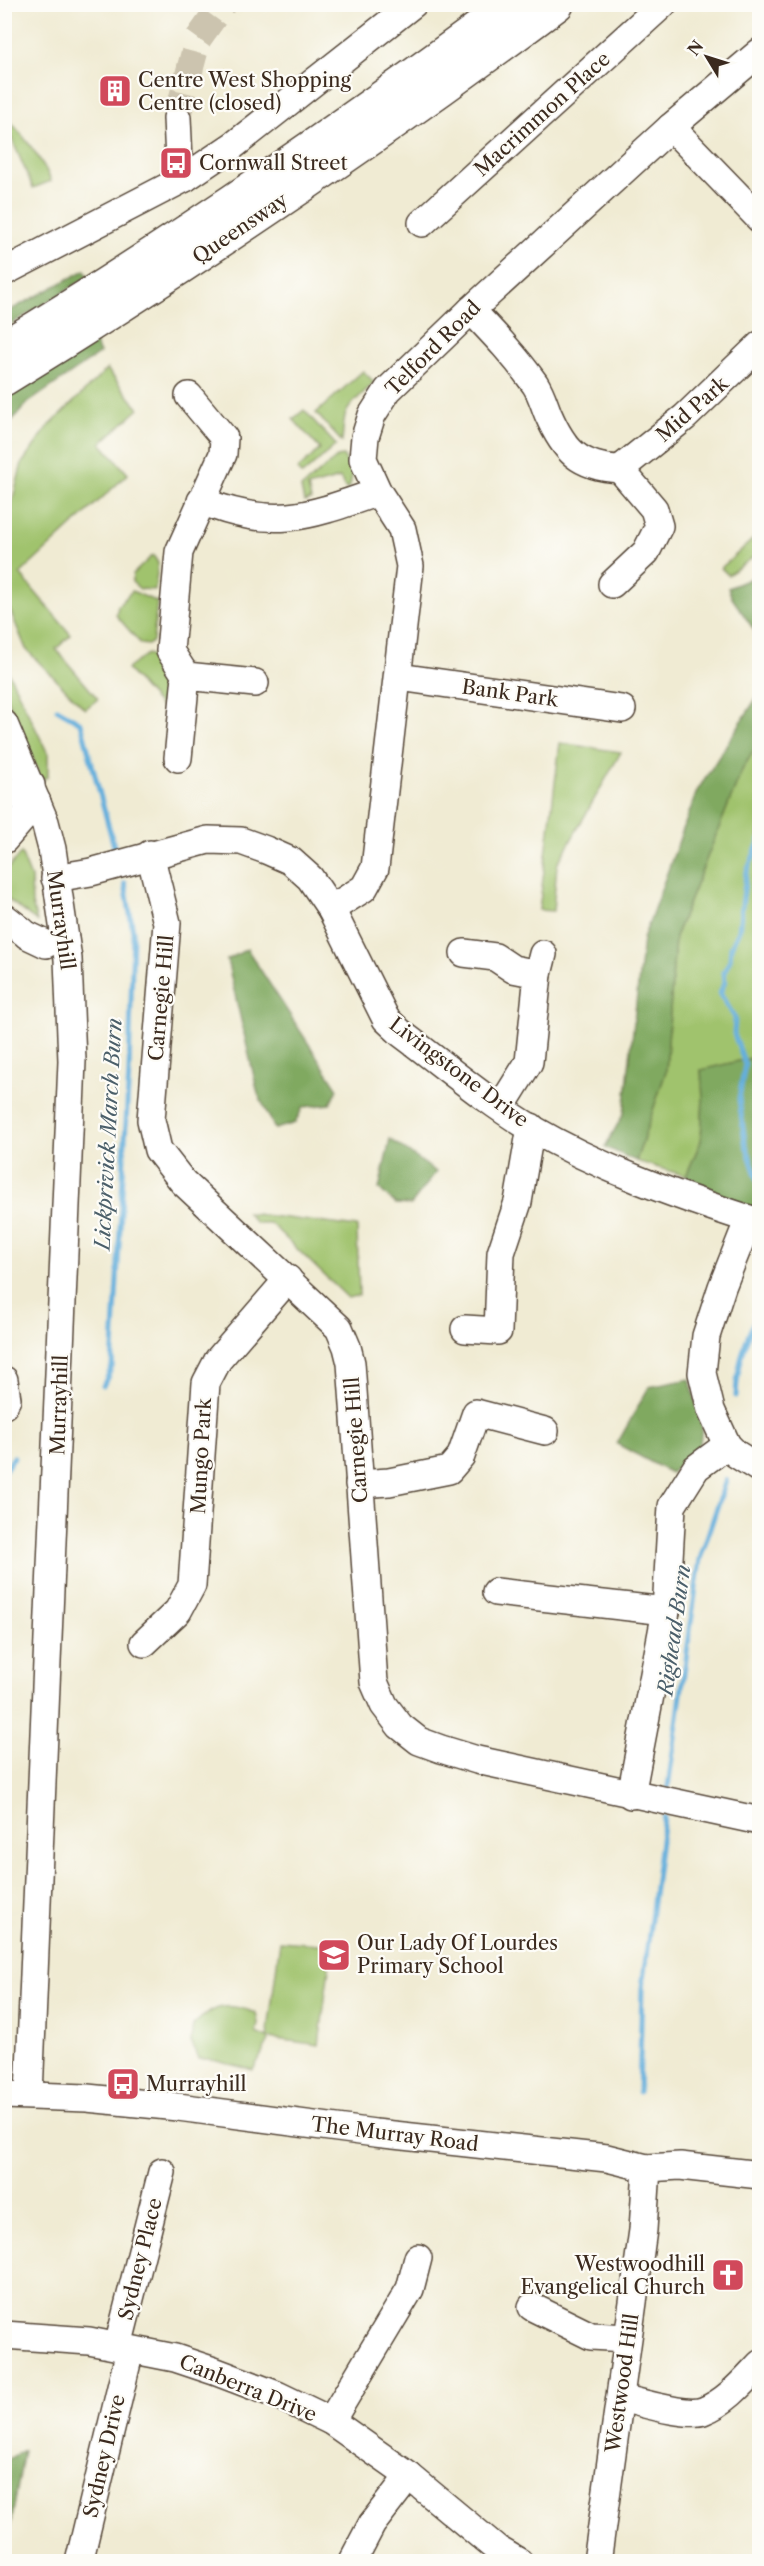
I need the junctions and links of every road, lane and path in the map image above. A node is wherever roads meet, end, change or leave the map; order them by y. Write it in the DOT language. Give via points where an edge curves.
graph roads {
  1 [pos="413,4"];
  2 [pos="511,4"];
  3 [pos="557,4"];
  4 [pos="663,4"];
  5 [pos="759,52"];
  6 [pos="177,118"];
  7 [pos="671,127"];
  8 [pos="185,178"];
  9 [pos="759,219"];
  10 [pos="422,223"];
  11 [pos="4,272"];
  12 [pos="471,310"];
  13 [pos="759,345"];
  14 [pos="4,347"];
  15 [pos="4,379"];
  16 [pos="189,396"];
  17 [pos="620,469"];
  18 [pos="378,492"];
  19 [pos="201,501"];
  20 [pos="612,584"];
  21 [pos="186,676"];
  22 [pos="399,676"];
  23 [pos="255,683"];
  24 [pos="622,709"];
  25 [pos="4,724"];
  26 [pos="178,758"];
  27 [pos="34,793"];
  28 [pos="4,798"];
  29 [pos="4,840"];
  30 [pos="150,854"];
  31 [pos="55,878"];
  32 [pos="331,909"];
  33 [pos="464,953"];
  34 [pos="501,1107"];
  35 [pos="531,1127"];
  36 [pos="754,1222"];
  37 [pos="288,1279"];
  38 [pos="465,1329"];
  39 [pos="4,1380"];
  40 [pos="4,1405"];
  41 [pos="545,1431"];
  42 [pos="727,1445"];
  43 [pos="759,1469"];
  44 [pos="359,1484"];
  45 [pos="496,1592"];
  46 [pos="666,1611"];
  47 [pos="144,1643"];
  48 [pos="632,1795"];
  49 [pos="759,1821"];
  50 [pos="17,2095"];
  51 [pos="647,2168"];
  52 [pos="162,2172"];
  53 [pos="759,2175"];
  54 [pos="418,2258"];
  55 [pos="532,2307"];
  56 [pos="4,2335"];
  57 [pos="627,2338"];
  58 [pos="124,2348"];
  59 [pos="759,2364"];
  60 [pos="621,2398"];
  61 [pos="331,2421"];
  62 [pos="409,2476"];
  63 [pos="79,2562"];
  64 [pos="352,2562"];
  65 [pos="519,2562"];
  66 [pos="597,2562"];
  1 -- 8 [label="street" via="234,145"];
  2 -- 14 [label="highway, Queensway" via="262,181"];
  3 -- 15 [label="highway, Queensway" via="267,210"];
  4 -- 10 [label="street, Macrimmon Place"];
  5 -- 7 [label="street, Telford Road"];
  6 -- 8 [label="street" via="179,160"];
  7 -- 9 [label="street"];
  7 -- 12 [label="street, Telford Road"];
  8 -- 11 [label="street"];
  12 -- 17 [label="street" via="516,358 537,388 568,450 591,465"];
  12 -- 18 [label="street, Telford Road" via="387,390 372,415 363,459"];
  13 -- 17 [label="street, Mid Park" via="685,417"];
  16 -- 19 [label="street" via="224,438 223,454"];
  17 -- 20 [label="street" via="654,509 659,526 646,552"];
  18 -- 19 [label="street" via="295,517 262,518 231,513"];
  18 -- 22 [label="street, Telford Road" via="402,528 410,566"];
  19 -- 21 [label="street" via="179,552 170,651"];
  21 -- 23 [label="street"];
  21 -- 26 [label="street"];
  22 -- 24 [label="street, Bank Park"];
  22 -- 32 [label="street, Telford Road" via="375,868 364,888"];
  25 -- 27 [label="street, Murrayhill"];
  27 -- 28 [label="street"];
  27 -- 29 [label="street"];
  27 -- 31 [label="street, Murrayhill" via="52,849"];
  30 -- 31 [label="street, Livingstone Drive" via="91,872"];
  30 -- 32 [label="street, Livingstone Drive" via="208,840 241,841 291,861 310,878"];
  30 -- 37 [label="street, Carnegie Hill" via="167,922 151,1120 158,1150 183,1182"];
  31 -- 50 [label="street, Murrayhill" via="68,959 72,1061"];
  32 -- 34 [label="street, Livingstone Drive" via="386,1019"];
  33 -- 34 [label="street" via="495,957 513,969 540,964 529,1062"];
  34 -- 35 [label="street, Livingstone Drive"];
  35 -- 36 [label="street, Livingstone Drive" via="588,1158 670,1193"];
  35 -- 38 [label="street" via="518,1202 501,1253 498,1331"];
  36 -- 42 [label="street" via="722,1287 702,1359 711,1410"];
  37 -- 44 [label="street, Carnegie Hill" via="339,1328 347,1347"];
  37 -- 47 [label="street, Mungo Park" via="218,1360 206,1383 192,1585 178,1611"];
  39 -- 40 [label="street"];
  41 -- 44 [label="street" via="476,1413 461,1456 449,1470"];
  42 -- 43 [label="street"];
  42 -- 46 [label="street" via="696,1468 672,1506"];
  44 -- 48 [label="street, Carnegie Hill" via="374,1682 384,1705 400,1726 419,1741 477,1760"];
  45 -- 46 [label="street"];
  46 -- 48 [label="street"];
  48 -- 49 [label="street, Carnegie Hill"];
  50 -- 51 [label="street, The Murray Road" via="178,2107 607,2158"];
  51 -- 53 [label="street, The Murray Road" via="680,2166"];
  51 -- 57 [label="street, Westwood Hill" via="643,2230"];
  52 -- 58 [label="street, Sydney Place"];
  54 -- 61 [label="street" via="410,2289"];
  55 -- 57 [label="street" via="591,2336"];
  56 -- 58 [label="street, Canberra Drive" via="89,2341"];
  57 -- 60 [label="street, Westwood Hill"];
  58 -- 61 [label="street, Canberra Drive" via="214,2371"];
  58 -- 63 [label="street, Sydney Drive"];
  59 -- 60 [label="street" via="727,2398 701,2412 666,2409"];
  60 -- 66 [label="street, Westwood Hill"];
  61 -- 62 [label="street, Canberra Drive"];
  62 -- 64 [label="street" via="372,2524"];
  62 -- 65 [label="street, Canberra Drive" via="497,2549"];
}
